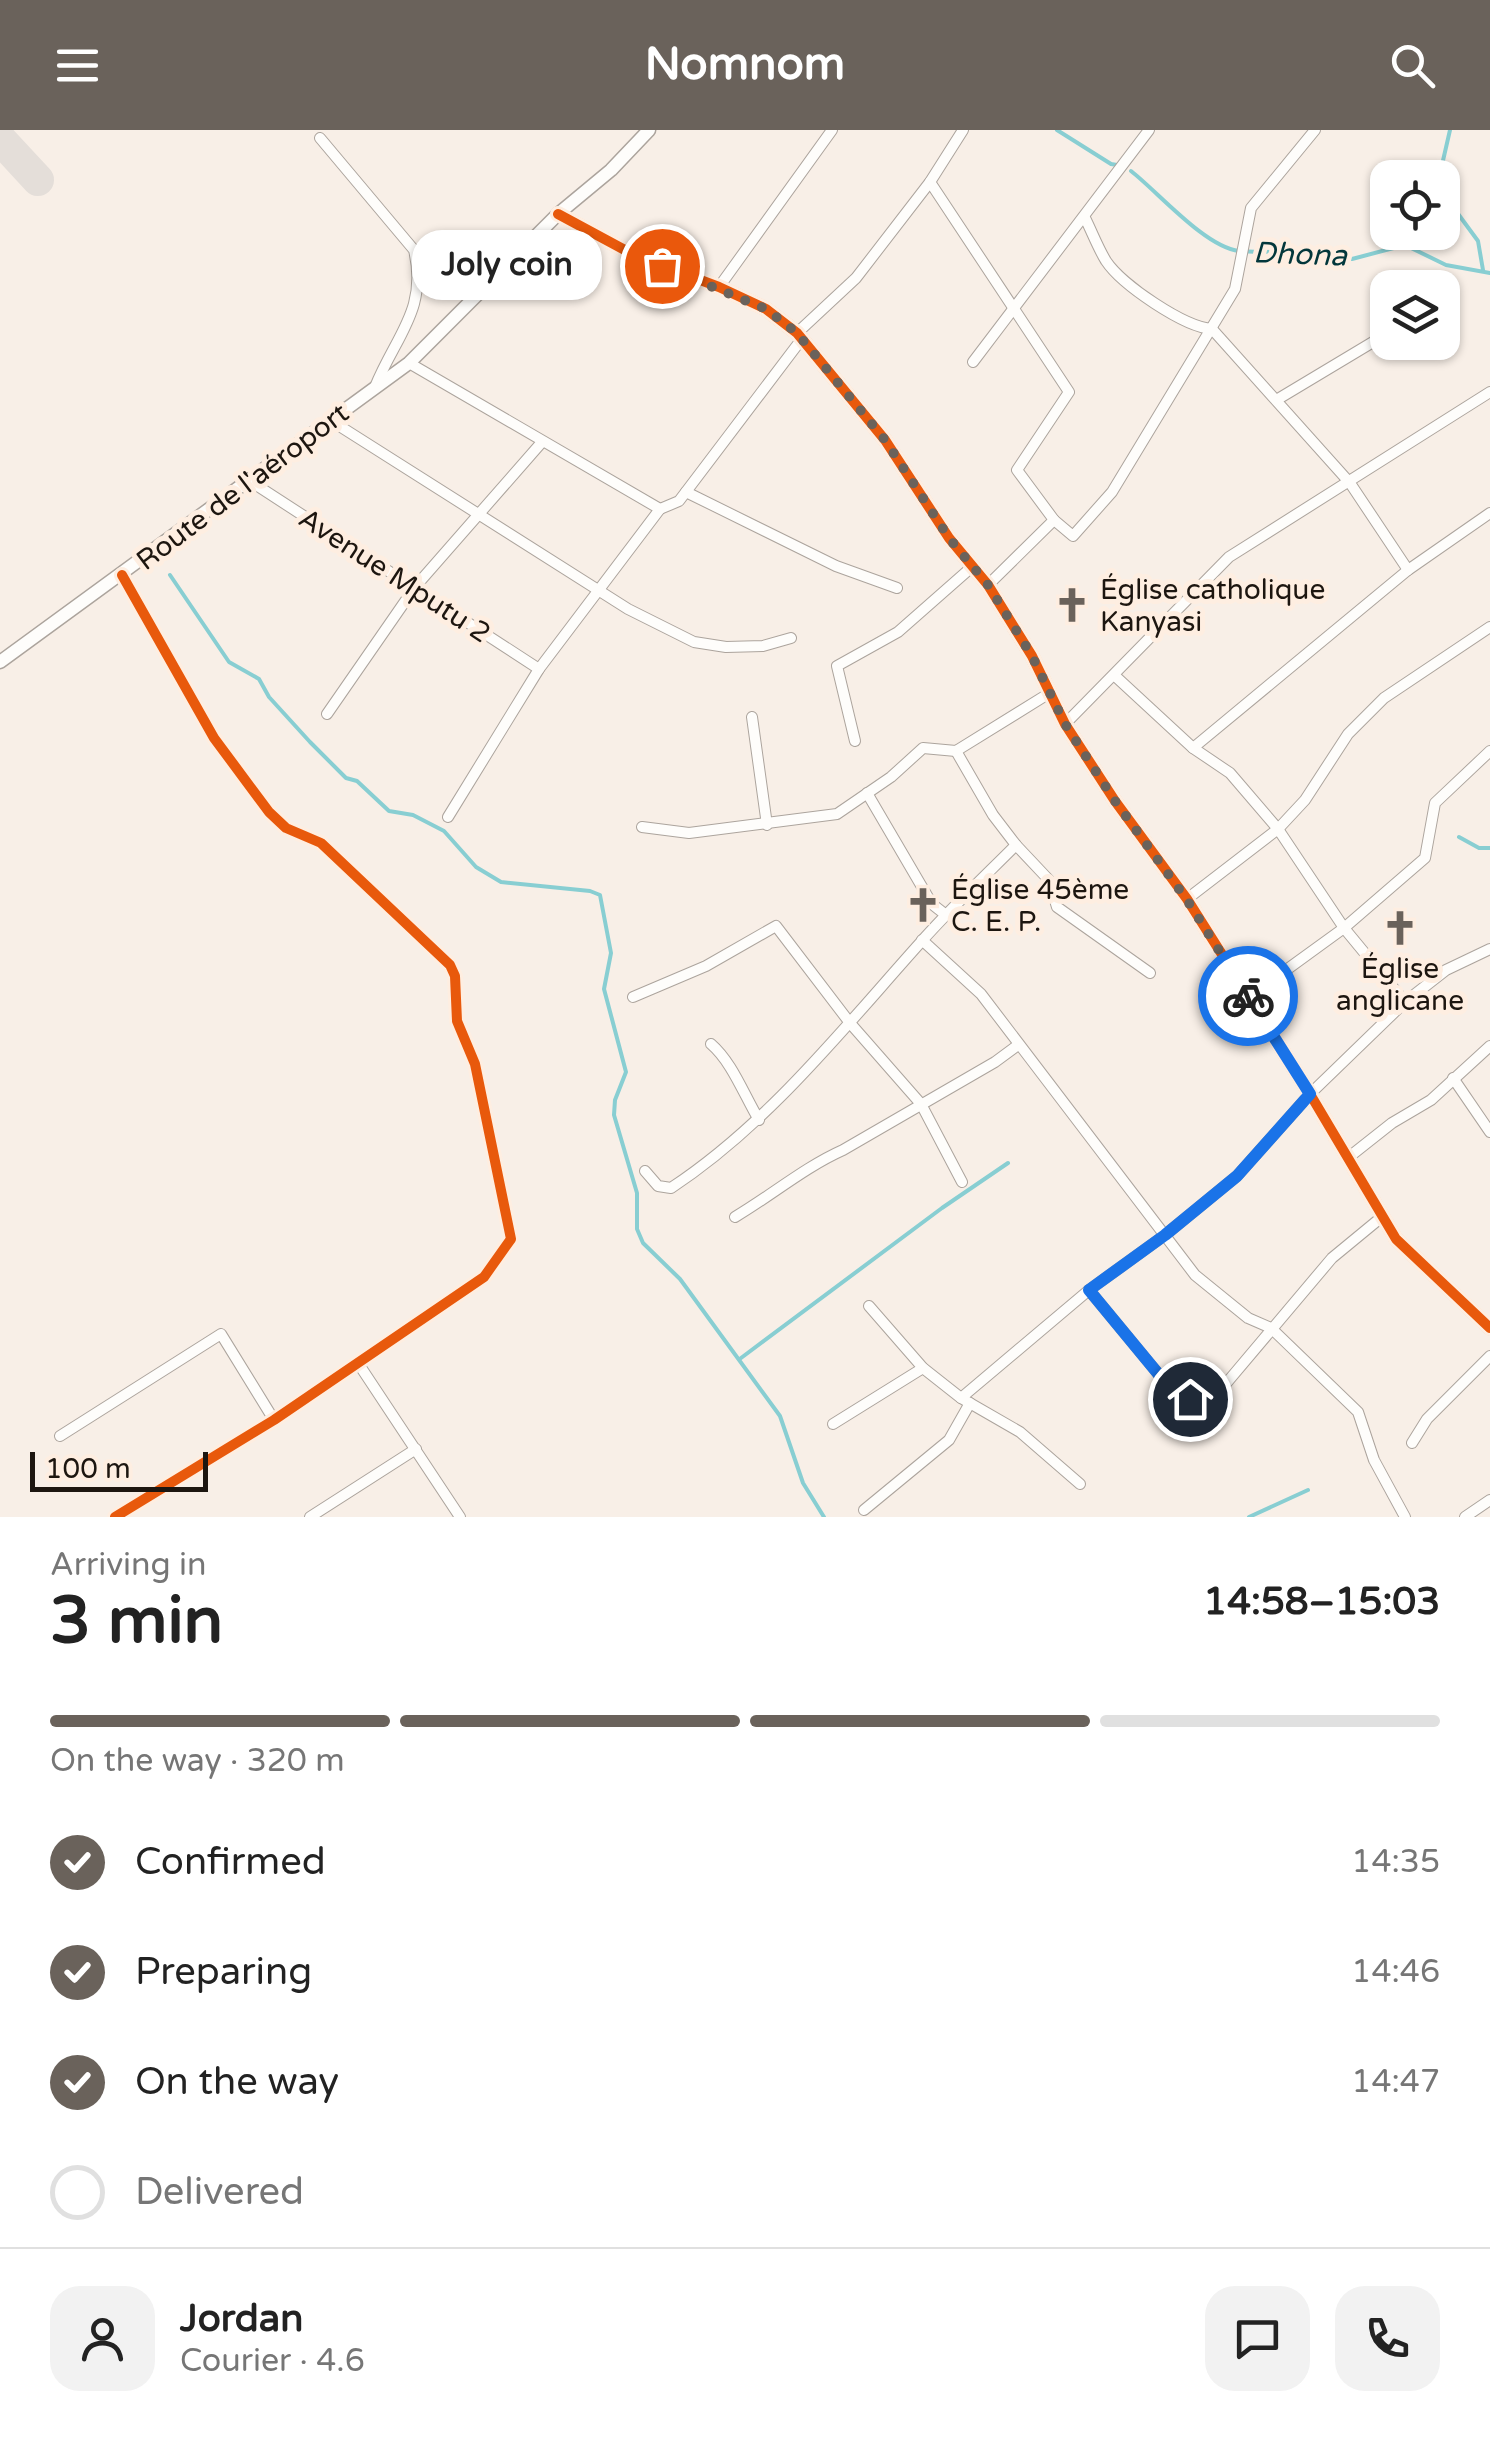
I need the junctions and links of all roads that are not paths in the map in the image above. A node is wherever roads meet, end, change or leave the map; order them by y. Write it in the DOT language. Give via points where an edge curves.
graph roads {
  1 [pos="650,130"];
  2 [pos="832,130"];
  3 [pos="962,130"];
  4 [pos="1148,130"];
  5 [pos="1315,130"];
  6 [pos="320,138"];
  7 [pos="930,182"];
  8 [pos="558,214"];
  9 [pos="1085,218"];
  10 [pos="719,287"];
  11 [pos="1013,308"];
  12 [pos="1212,330"];
  13 [pos="799,337"];
  14 [pos="1370,344"];
  15 [pos="974,362"];
  16 [pos="409,363"];
  17 [pos="374,388"];
  18 [pos="1490,392"];
  19 [pos="1278,399"];
  20 [pos="330,420"];
  21 [pos="542,442"];
  22 [pos="250,480"];
  23 [pos="1350,483"];
  24 [pos="686,492"];
  25 [pos="660,509"];
  26 [pos="1490,513"];
  27 [pos="478,514"];
  28 [pos="1054,520"];
  29 [pos="973,566"];
  30 [pos="1408,570"];
  31 [pos="122,575"];
  32 [pos="988,585"];
  33 [pos="415,587"];
  34 [pos="897,588"];
  35 [pos="597,589"];
  36 [pos="1490,627"];
  37 [pos="791,638"];
  38 [pos="0,662"];
  39 [pos="540,669"];
  40 [pos="1114,675"];
  41 [pos="1048,694"];
  42 [pos="327,714"];
  43 [pos="752,717"];
  44 [pos="1065,724"];
  45 [pos="855,741"];
  46 [pos="1193,748"];
  47 [pos="1490,751"];
  48 [pos="956,752"];
  49 [pos="867,793"];
  50 [pos="448,817"];
  51 [pos="766,826"];
  52 [pos="642,828"];
  53 [pos="1278,830"];
  54 [pos="1016,845"];
  55 [pos="1187,900"];
  56 [pos="946,915"];
  57 [pos="1344,928"];
  58 [pos="922,940"];
  59 [pos="1490,949"];
  60 [pos="1150,973"];
  61 [pos="633,997"];
  62 [pos="1248,997"];
  63 [pos="1404,1002"];
  64 [pos="850,1023"];
  65 [pos="711,1044"];
  66 [pos="1018,1045"];
  67 [pos="1490,1046"];
  68 [pos="1453,1078"];
  69 [pos="1310,1094"];
  70 [pos="920,1104"];
  71 [pos="758,1120"];
  72 [pos="1490,1132"];
  73 [pos="1349,1157"];
  74 [pos="644,1171"];
  75 [pos="962,1182"];
  76 [pos="1382,1216"];
  77 [pos="735,1217"];
  78 [pos="1165,1235"];
  79 [pos="1089,1290"];
  80 [pos="869,1306"];
  81 [pos="1271,1328"];
  82 [pos="1490,1328"];
  83 [pos="1490,1356"];
  84 [pos="358,1363"];
  85 [pos="923,1368"];
  86 [pos="966,1400"];
  87 [pos="274,1420"];
  88 [pos="833,1424"];
  89 [pos="60,1436"];
  90 [pos="1412,1443"];
  91 [pos="416,1450"];
  92 [pos="1080,1484"];
  93 [pos="1490,1500"];
  94 [pos="864,1510"];
  95 [pos="115,1517"];
  96 [pos="310,1517"];
  97 [pos="460,1517"];
  98 [pos="1405,1517"];
  99 [pos="1466,1517"];
  1 -- 8 [label="street, Route de l'aéroport"];
  2 -- 10 [label="street"];
  3 -- 7 [label="street"];
  4 -- 9 [label="street"];
  5 -- 12 [label="street" via="1251,208 1235,289"];
  6 -- 17 [label="street" via="414,250 419,271 417,302"];
  7 -- 11 [label="street"];
  7 -- 13 [label="street" via="856,278"];
  8 -- 10 [label="street" via="634,255"];
  8 -- 16 [label="street, Route de l'aéroport"];
  9 -- 11 [label="street"];
  9 -- 12 [label="street" via="1108,263 1129,285"];
  10 -- 13 [label="street" via="766,309"];
  11 -- 15 [label="street"];
  11 -- 28 [label="street" via="1068,392 1016,470"];
  12 -- 19 [label="street"];
  12 -- 28 [label="street" via="1112,492 1073,536"];
  13 -- 24 [label="street"];
  13 -- 29 [label="street" via="885,440"];
  14 -- 19 [label="street"];
  16 -- 17 [label="street, Route de l'aéroport"];
  16 -- 21 [label="street"];
  17 -- 20 [label="street, Route de l'aéroport"];
  18 -- 23 [label="street"];
  19 -- 23 [label="street"];
  20 -- 22 [label="street, Route de l'aéroport"];
  20 -- 27 [label="street"];
  21 -- 25 [label="street"];
  21 -- 27 [label="street"];
  22 -- 31 [label="street, Route de l'aéroport"];
  22 -- 33 [label="street, Avenue Mputu 2"];
  23 -- 30 [label="street"];
  23 -- 40 [label="street" via="1229,558"];
  24 -- 25 [label="street"];
  24 -- 34 [label="street" via="836,566"];
  25 -- 35 [label="street"];
  26 -- 30 [label="street"];
  27 -- 33 [label="street"];
  27 -- 35 [label="street"];
  28 -- 32 [label="street"];
  29 -- 32 [label="street"];
  29 -- 45 [label="street" via="898,632 838,666"];
  30 -- 46 [label="street"];
  31 -- 38 [label="street, Route de l'aéroport"];
  31 -- 84 [label="street" via="214,738 269,812 286,828 321,843 454,976 457,1021 475,1064 511,1240 484,1276"];
  32 -- 41 [label="street"];
  33 -- 39 [label="street, Avenue Mputu 2"];
  33 -- 42 [label="street"];
  35 -- 37 [label="street" via="694,642 763,646"];
  35 -- 39 [label="street"];
  36 -- 53 [label="street" via="1384,698 1348,734"];
  39 -- 50 [label="street"];
  40 -- 44 [label="street"];
  40 -- 46 [label="street"];
  41 -- 44 [label="street"];
  41 -- 48 [label="street"];
  43 -- 51 [label="street"];
  44 -- 55 [label="street"];
  46 -- 53 [label="street" via="1230,773"];
  47 -- 57 [label="street" via="1435,803 1425,858"];
  48 -- 49 [label="street" via="924,748"];
  48 -- 54 [label="street"];
  49 -- 51 [label="street" via="837,814"];
  49 -- 56 [label="street" via="932,904"];
  51 -- 52 [label="street" via="689,833"];
  53 -- 55 [label="street"];
  53 -- 57 [label="street"];
  54 -- 56 [label="street"];
  54 -- 60 [label="street" via="1049,880 1058,907"];
  55 -- 62 [label="street"];
  56 -- 58 [label="street"];
  57 -- 62 [label="street"];
  57 -- 63 [label="street"];
  58 -- 64 [label="street"];
  58 -- 66 [label="street" via="981,994"];
  59 -- 63 [label="street" via="1446,970"];
  61 -- 64 [label="street" via="776,926"];
  62 -- 69 [label="street"];
  63 -- 69 [label="street"];
  64 -- 70 [label="street"];
  64 -- 71 [label="street"];
  65 -- 71 [label="street" via="727,1057"];
  66 -- 70 [label="street"];
  66 -- 78 [label="street"];
  67 -- 68 [label="street"];
  68 -- 72 [label="street"];
  68 -- 73 [label="street"];
  69 -- 73 [label="street"];
  69 -- 78 [label="street" via="1237,1176"];
  70 -- 75 [label="street"];
  70 -- 77 [label="street"];
  71 -- 74 [label="street" via="670,1188"];
  73 -- 76 [label="street"];
  76 -- 81 [label="street" via="1332,1258"];
  76 -- 82 [label="street" via="1396,1240"];
  78 -- 79 [label="street"];
  78 -- 81 [label="street" via="1195,1275"];
  79 -- 81 [label="street" via="1160,1376 1190,1399 1213,1399"];
  79 -- 86 [label="street"];
  80 -- 85 [label="street"];
  81 -- 98 [label="street" via="1358,1412 1374,1460"];
  83 -- 90 [label="street"];
  84 -- 87 [label="street"];
  84 -- 91 [label="street"];
  85 -- 86 [label="street"];
  85 -- 88 [label="street"];
  86 -- 92 [label="street" via="1020,1432"];
  86 -- 94 [label="street" via="949,1440"];
  87 -- 89 [label="street" via="221,1334"];
  87 -- 95 [label="street"];
  91 -- 96 [label="street"];
  91 -- 97 [label="street"];
  93 -- 99 [label="street"];
}
